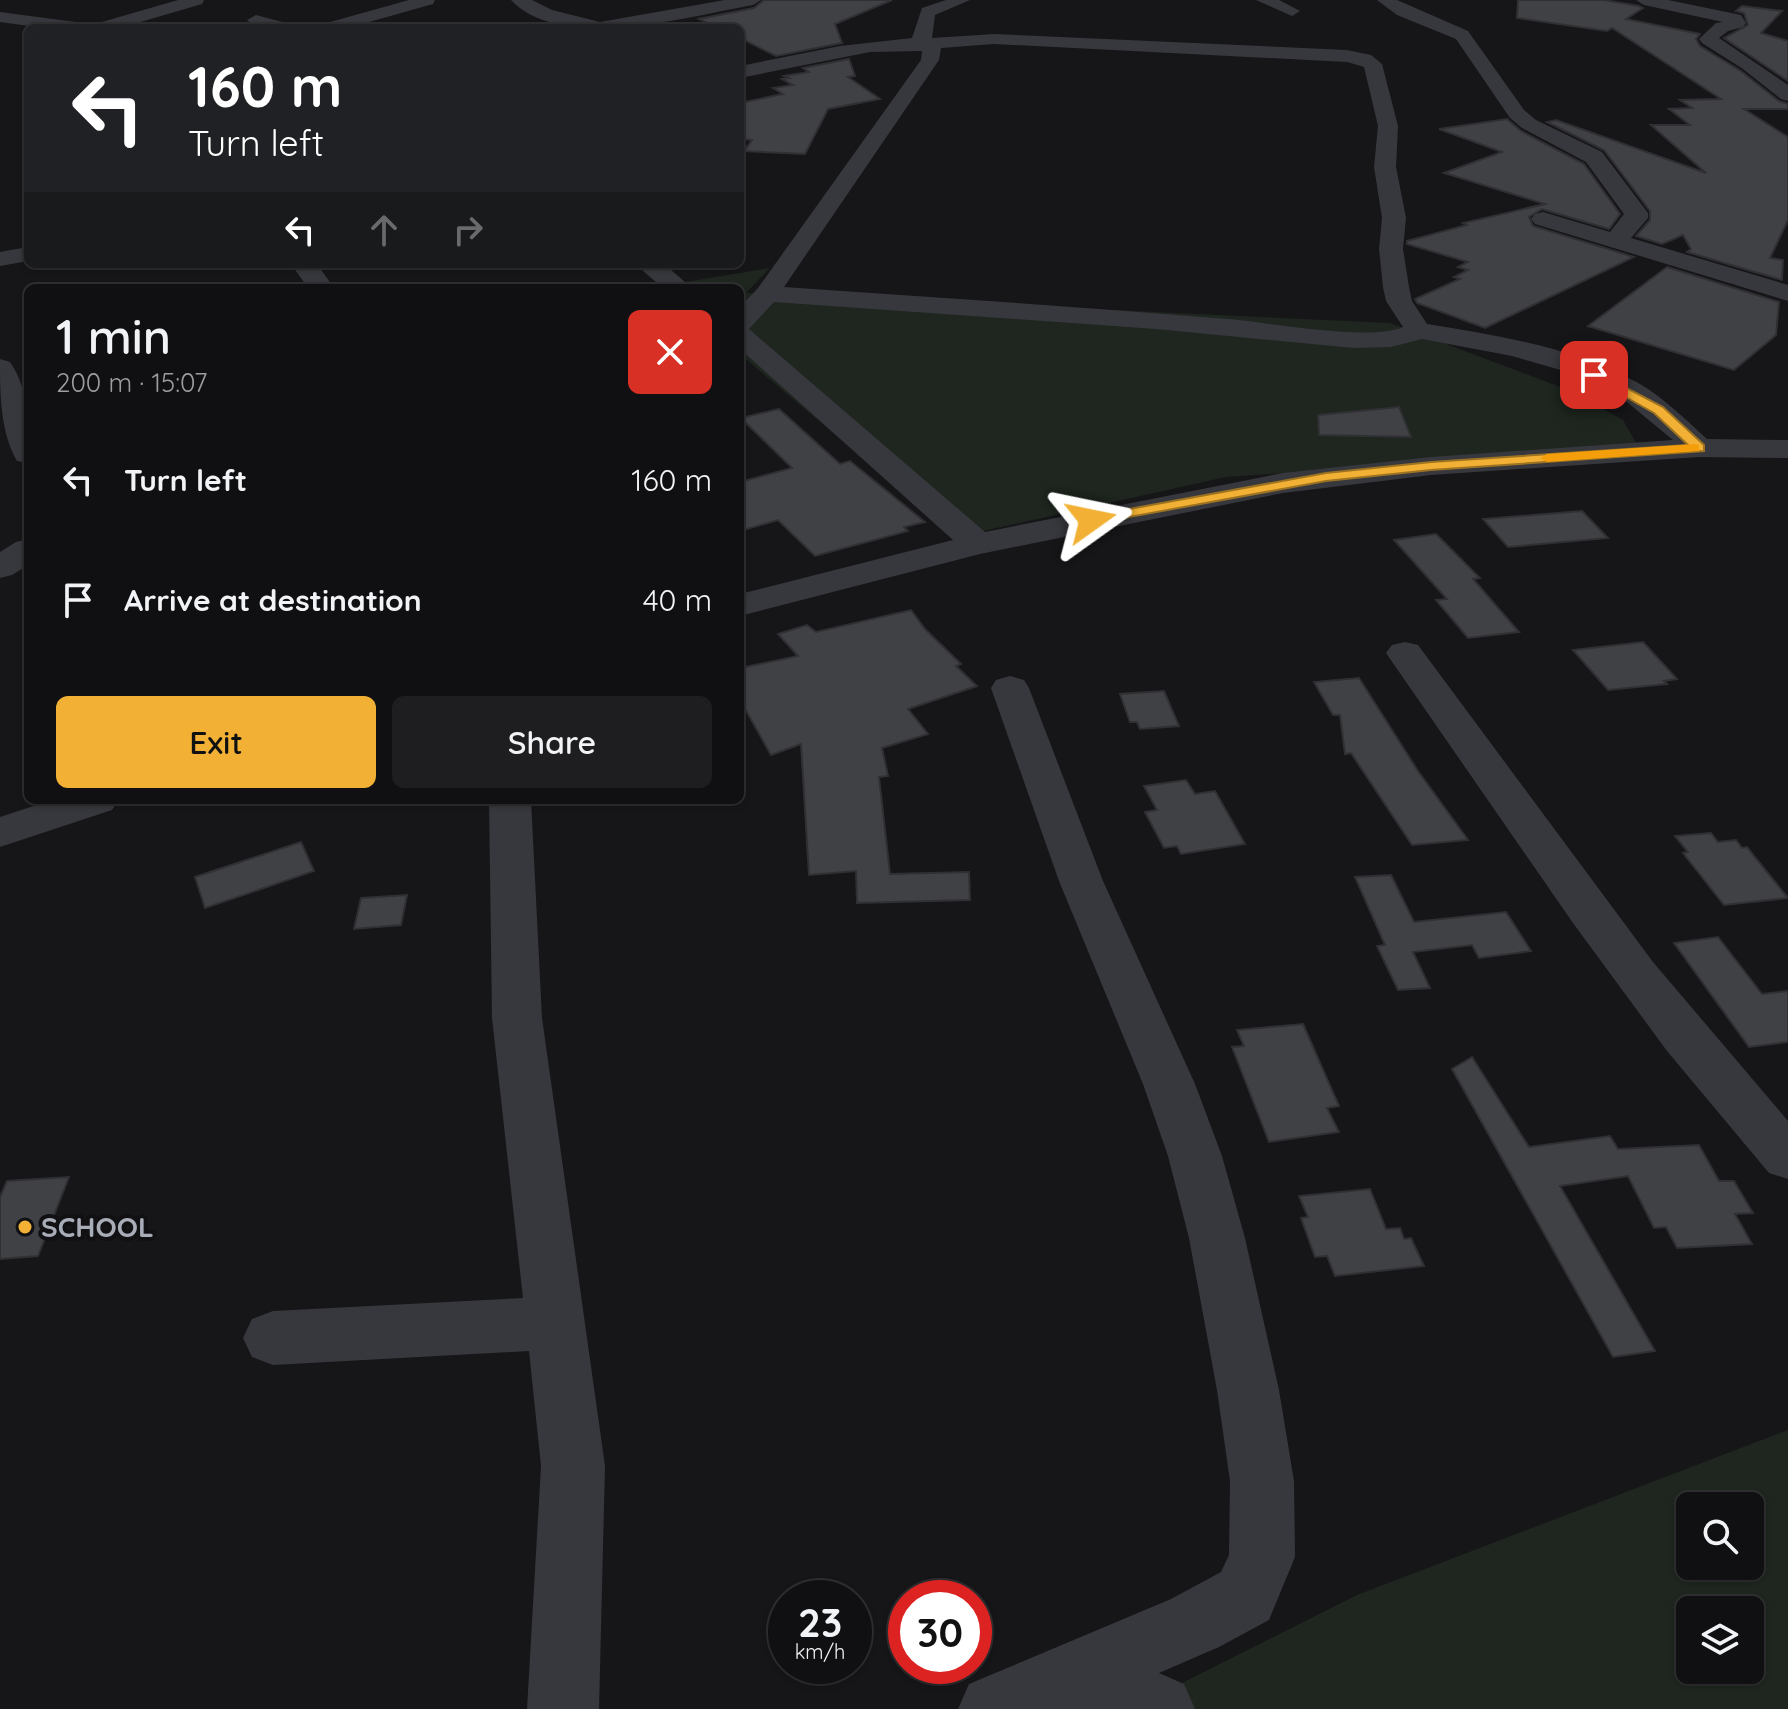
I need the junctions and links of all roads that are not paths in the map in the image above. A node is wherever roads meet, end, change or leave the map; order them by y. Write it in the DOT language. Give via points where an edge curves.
graph roads {
  1 [pos="196,0"];
  2 [pos="427,0"];
  3 [pos="519,0"];
  4 [pos="753,0"];
  5 [pos="962,0"];
  6 [pos="1264,0"];
  7 [pos="1385,0"];
  8 [pos="1644,0"];
  9 [pos="44,5"];
  10 [pos="1292,11"];
  11 [pos="0,16"];
  12 [pos="256,20"];
  13 [pos="55,24"];
  14 [pos="115,24"];
  15 [pos="270,24"];
  16 [pos="343,24"];
  17 [pos="584,24"];
  18 [pos="621,24"];
  19 [pos="922,44"];
  20 [pos="744,71"];
  21 [pos="1788,95"];
  22 [pos="1543,219"];
  23 [pos="1617,239"];
  24 [pos="24,255"];
  25 [pos="0,259"];
  26 [pos="653,268"];
  27 [pos="674,284"];
  28 [pos="1788,293"];
  29 [pos="767,294"];
  30 [pos="744,319"];
  31 [pos="1418,330"];
  32 [pos="744,339"];
  33 [pos="0,368"];
  34 [pos="24,442"];
  35 [pos="1699,448"];
  36 [pos="1788,449"];
  37 [pos="978,544"];
  38 [pos="24,552"];
  39 [pos="0,568"];
  40 [pos="744,604"];
  41 [pos="1405,653"];
  42 [pos="1010,688"];
  43 [pos="85,804"];
  44 [pos="510,804"];
  45 [pos="0,832"];
  46 [pos="1788,1157"];
  47 [pos="555,1323"];
  48 [pos="273,1338"];
  49 [pos="1073,1675"];
  50 [pos="563,1709"];
  51 [pos="994,1709"];
  52 [pos="1159,1709"];
  1 -- 14 [label="street"];
  2 -- 16 [label="street"];
  3 -- 17 [label="street"];
  4 -- 18 [label="street"];
  5 -- 19 [label="street" via="928,12"];
  6 -- 10 [label="street"];
  7 -- 23 [label="street" via="1462,35 1517,114 1602,165 1636,213"];
  8 -- 21 [label="street" via="1735,19 1737,23 1708,39"];
  9 -- 11 [label="street"];
  11 -- 13 [label="street"];
  12 -- 15 [label="street"];
  19 -- 20 [label="street" via="885,44"];
  19 -- 29 [label="street" via="932,48 930,60"];
  19 -- 31 [label="street" via="994,39 1369,61 1388,126 1385,167 1394,218 1396,287"];
  22 -- 23 [label="street"];
  23 -- 28 [label="street"];
  24 -- 25 [label="street"];
  26 -- 27 [label="street"];
  29 -- 30 [label="street"];
  29 -- 31 [label="street" via="1360,339 1392,339"];
  31 -- 35 [label="street" via="1523,351 1594,375 1658,410"];
  32 -- 37 [label="street"];
  33 -- 34 [label="street"];
  35 -- 36 [label="street"];
  35 -- 37 [label="street" via="1326,477"];
  37 -- 40 [label="street"];
  38 -- 39 [label="street"];
  41 -- 46 [label="street" via="1649,990"];
  42 -- 49 [label="street" via="1081,881 1195,1156 1233,1313 1262,1481 1262,1557 1245,1596"];
  43 -- 45 [label="street"];
  44 -- 47 [label="street" via="517,1018"];
  47 -- 48 [label="street"];
  47 -- 50 [label="street" via="573,1466"];
  49 -- 51 [label="street"];
  49 -- 52 [label="street"];
}
